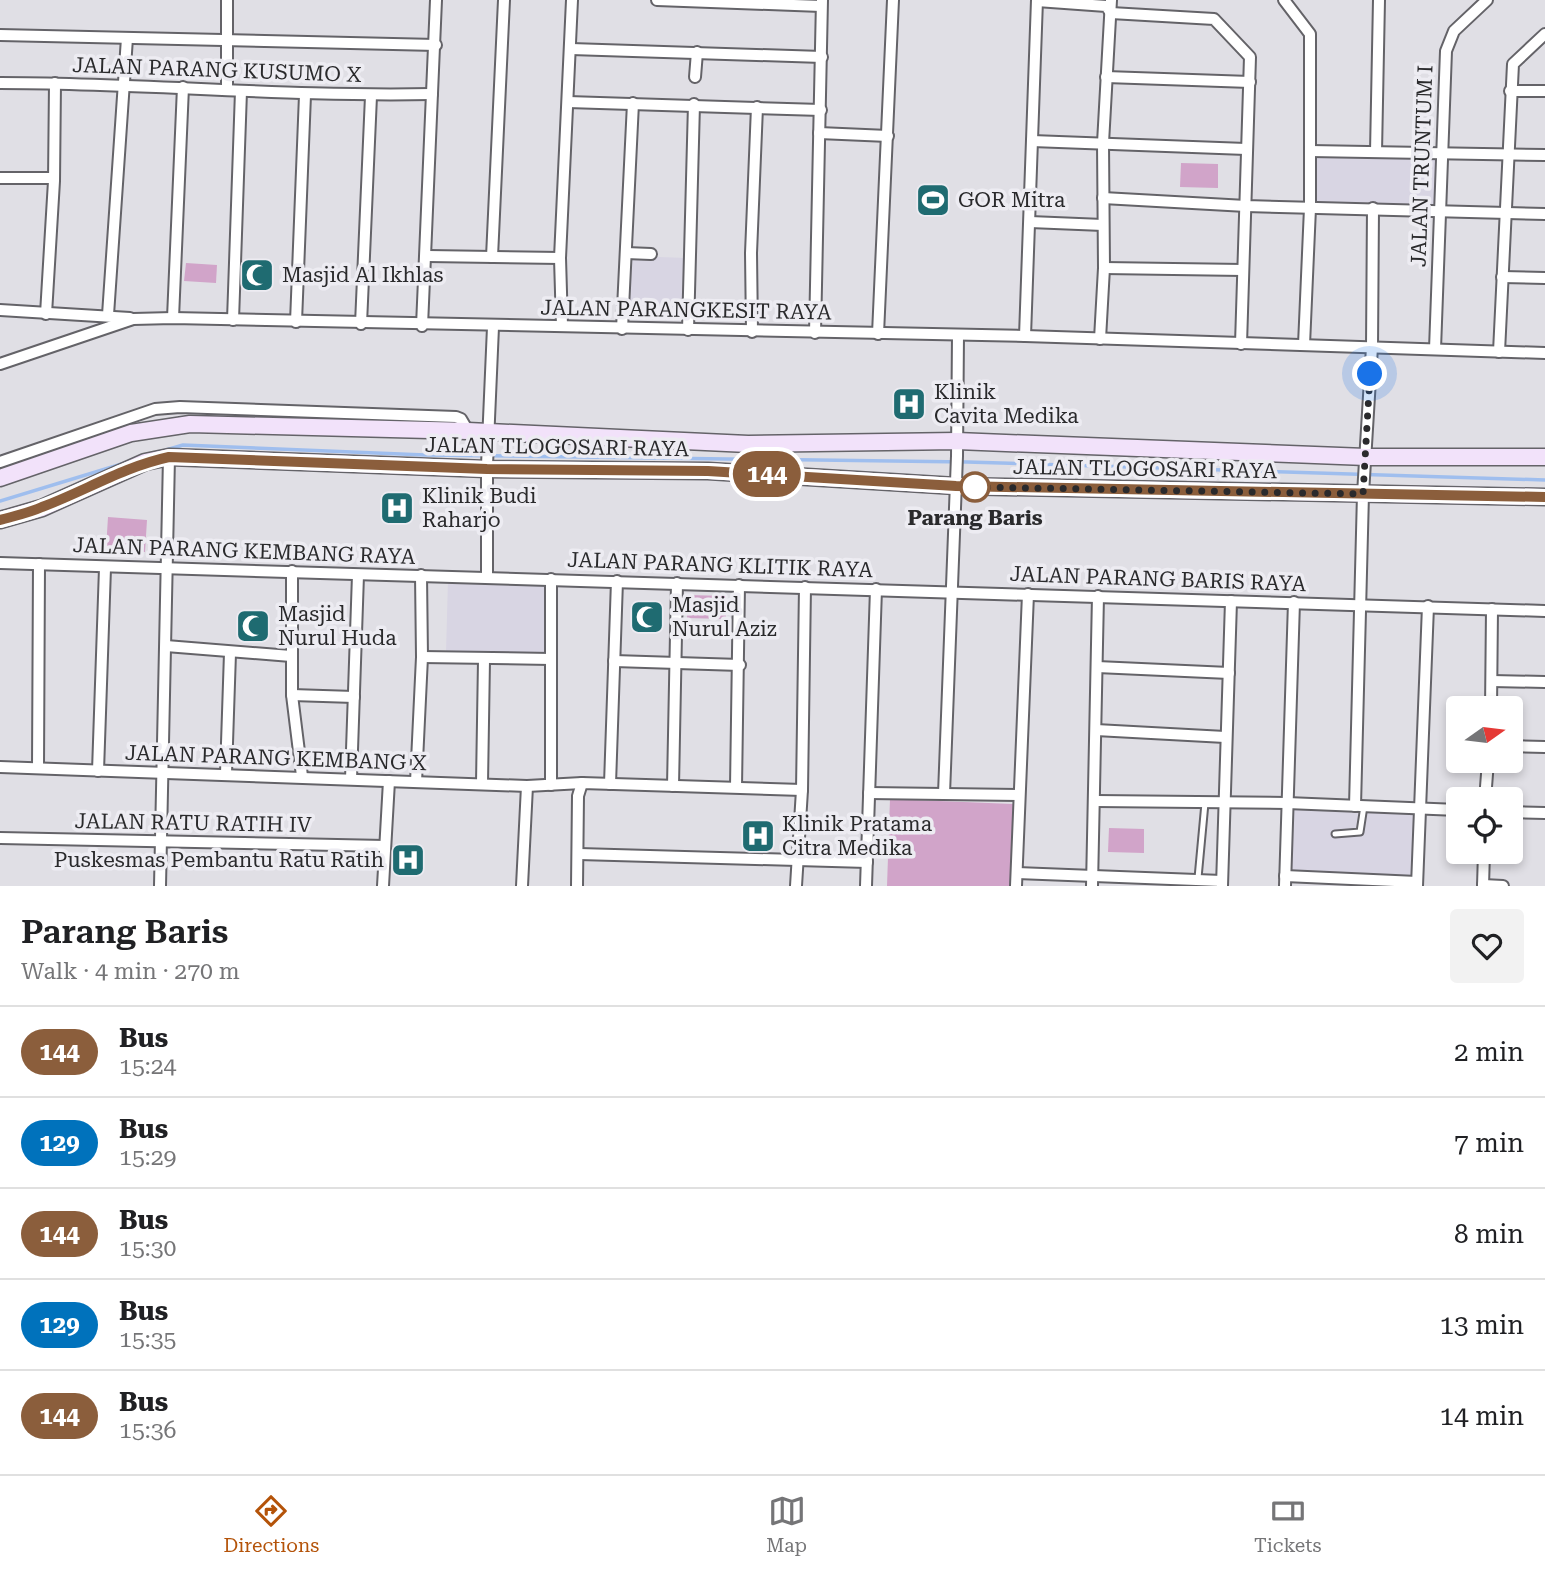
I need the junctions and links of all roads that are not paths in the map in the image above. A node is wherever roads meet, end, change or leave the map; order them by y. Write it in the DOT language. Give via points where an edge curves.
graph roads {
  1 [pos="228,0"];
  2 [pos="436,0"];
  3 [pos="504,0"];
  4 [pos="572,0"];
  5 [pos="657,0"];
  6 [pos="892,0"];
  7 [pos="1037,0"];
  8 [pos="1111,0"];
  9 [pos="1284,0"];
  10 [pos="1379,0"];
  11 [pos="1487,0"];
  12 [pos="821,3"];
  13 [pos="1111,13"];
  14 [pos="1545,34"];
  15 [pos="0,35"];
  16 [pos="127,37"];
  17 [pos="227,40"];
  18 [pos="436,45"];
  19 [pos="571,49"];
  20 [pos="697,52"];
  21 [pos="822,57"];
  22 [pos="1106,77"];
  23 [pos="695,78"];
  24 [pos="1250,82"];
  25 [pos="0,83"];
  26 [pos="55,83"];
  27 [pos="124,87"];
  28 [pos="183,88"];
  29 [pos="227,90"];
  30 [pos="241,90"];
  31 [pos="1510,91"];
  32 [pos="1545,92"];
  33 [pos="432,94"];
  34 [pos="305,95"];
  35 [pos="371,96"];
  36 [pos="568,102"];
  37 [pos="633,103"];
  38 [pos="694,104"];
  39 [pos="757,107"];
  40 [pos="821,110"];
  41 [pos="819,133"];
  42 [pos="888,136"];
  43 [pos="1032,141"];
  44 [pos="1103,143"];
  45 [pos="1246,149"];
  46 [pos="1310,151"];
  47 [pos="1376,152"];
  48 [pos="1442,152"];
  49 [pos="1508,154"];
  50 [pos="1545,155"];
  51 [pos="0,178"];
  52 [pos="54,178"];
  53 [pos="1104,198"];
  54 [pos="1246,206"];
  55 [pos="1310,208"];
  56 [pos="1373,208"];
  57 [pos="1438,210"];
  58 [pos="1503,212"];
  59 [pos="1545,214"];
  60 [pos="1030,222"];
  61 [pos="1103,225"];
  62 [pos="626,253"];
  63 [pos="651,254"];
  64 [pos="428,256"];
  65 [pos="492,257"];
  66 [pos="560,258"];
  67 [pos="1104,268"];
  68 [pos="1243,270"];
  69 [pos="1502,277"];
  70 [pos="1545,278"];
  71 [pos="0,310"];
  72 [pos="46,314"];
  73 [pos="108,315"];
  74 [pos="173,318"];
  75 [pos="133,319"];
  76 [pos="233,320"];
  77 [pos="296,322"];
  78 [pos="361,324"];
  79 [pos="422,326"];
  80 [pos="562,326"];
  81 [pos="493,327"];
  82 [pos="622,330"];
  83 [pos="688,330"];
  84 [pos="752,332"];
  85 [pos="815,332"];
  86 [pos="878,334"];
  87 [pos="958,335"];
  88 [pos="1025,336"];
  89 [pos="1100,339"];
  90 [pos="1241,344"];
  91 [pos="1304,345"];
  92 [pos="1372,347"];
  93 [pos="1435,349"];
  94 [pos="1499,352"];
  95 [pos="1545,353"];
  96 [pos="0,364"];
  97 [pos="468,431"];
  98 [pos="488,434"];
  99 [pos="957,448"];
  100 [pos="169,457"];
  101 [pos="1545,457"];
  102 [pos="0,461"];
  103 [pos="1366,461"];
  104 [pos="487,467"];
  105 [pos="0,478"];
  106 [pos="956,483"];
  107 [pos="1363,491"];
  108 [pos="1545,497"];
  109 [pos="0,520"];
  110 [pos="0,563"];
  111 [pos="39,564"];
  112 [pos="169,567"];
  113 [pos="105,568"];
  114 [pos="292,571"];
  115 [pos="358,575"];
  116 [pos="421,575"];
  117 [pos="487,577"];
  118 [pos="551,579"];
  119 [pos="617,581"];
  120 [pos="677,583"];
  121 [pos="739,585"];
  122 [pos="805,587"];
  123 [pos="876,590"];
  124 [pos="952,592"];
  125 [pos="1028,594"];
  126 [pos="1098,596"];
  127 [pos="1231,601"];
  128 [pos="1294,602"];
  129 [pos="1362,606"];
  130 [pos="1428,606"];
  131 [pos="1492,609"];
  132 [pos="1545,611"];
  133 [pos="166,646"];
  134 [pos="230,653"];
  135 [pos="291,656"];
  136 [pos="422,657"];
  137 [pos="551,659"];
  138 [pos="485,660"];
  139 [pos="614,661"];
  140 [pos="676,663"];
  141 [pos="740,665"];
  142 [pos="1097,667"];
  143 [pos="1229,673"];
  144 [pos="1492,681"];
  145 [pos="1545,682"];
  146 [pos="292,695"];
  147 [pos="1491,696"];
  148 [pos="354,697"];
  149 [pos="1096,730"];
  150 [pos="1226,737"];
  151 [pos="1523,746"];
  152 [pos="1545,747"];
  153 [pos="0,766"];
  154 [pos="38,768"];
  155 [pos="98,771"];
  156 [pos="161,772"];
  157 [pos="226,773"];
  158 [pos="302,775"];
  159 [pos="351,779"];
  160 [pos="389,781"];
  161 [pos="416,782"];
  162 [pos="482,783"];
  163 [pos="582,783"];
  164 [pos="610,784"];
  165 [pos="551,785"];
  166 [pos="527,786"];
  167 [pos="673,786"];
  168 [pos="736,787"];
  169 [pos="802,790"];
  170 [pos="869,793"];
  171 [pos="944,794"];
  172 [pos="1018,795"];
  173 [pos="1096,802"];
  174 [pos="1205,803"];
  175 [pos="1287,803"];
  176 [pos="1226,804"];
  177 [pos="1360,806"];
  178 [pos="1421,808"];
  179 [pos="1446,809"];
  180 [pos="1523,812"];
  181 [pos="1545,813"];
  182 [pos="1335,834"];
  183 [pos="0,838"];
  184 [pos="160,841"];
  185 [pos="385,846"];
  186 [pos="579,854"];
  187 [pos="797,858"];
  188 [pos="867,862"];
  189 [pos="1484,864"];
  190 [pos="1017,873"];
  191 [pos="1093,874"];
  192 [pos="1198,878"];
  193 [pos="1285,881"];
  194 [pos="1349,882"];
  195 [pos="1222,883"];
  196 [pos="1417,884"];
  197 [pos="160,886"];
  198 [pos="383,886"];
  199 [pos="522,886"];
  200 [pos="577,886"];
  201 [pos="796,886"];
  202 [pos="866,886"];
  203 [pos="1016,886"];
  204 [pos="1092,886"];
  205 [pos="1483,886"];
  206 [pos="1503,886"];
  1 -- 17 [label="street"];
  2 -- 18 [label="street"];
  3 -- 65 [label="street"];
  4 -- 19 [label="street"];
  5 -- 12 [label="street"];
  6 -- 42 [label="street"];
  7 -- 13 [label="street" via="1106,6"];
  7 -- 43 [label="street"];
  8 -- 13 [label="street"];
  9 -- 46 [label="street" via="1310,34"];
  10 -- 47 [label="street"];
  11 -- 48 [label="street, JALAN TRUNTUM I" via="1450,37"];
  12 -- 21 [label="street"];
  13 -- 22 [label="street"];
  13 -- 24 [label="street" via="1214,19 1250,57"];
  14 -- 31 [label="street" via="1513,64"];
  15 -- 16 [label="street"];
  16 -- 17 [label="street"];
  16 -- 27 [label="street"];
  17 -- 18 [label="street"];
  17 -- 29 [label="street"];
  18 -- 33 [label="street"];
  19 -- 20 [label="street"];
  19 -- 36 [label="street"];
  20 -- 21 [label="street"];
  20 -- 23 [label="street"];
  21 -- 40 [label="street"];
  22 -- 24 [label="street"];
  22 -- 44 [label="street"];
  24 -- 45 [label="street"];
  25 -- 26 [label="street, JALAN PARANG KUSUMO X"];
  26 -- 27 [label="street, JALAN PARANG KUSUMO X"];
  26 -- 52 [label="street"];
  27 -- 28 [label="street, JALAN PARANG KUSUMO X"];
  27 -- 73 [label="street"];
  28 -- 29 [label="street, JALAN PARANG KUSUMO X"];
  28 -- 74 [label="street"];
  29 -- 30 [label="street, JALAN PARANG KUSUMO X"];
  30 -- 34 [label="street, JALAN PARANG KUSUMO X"];
  30 -- 76 [label="street"];
  31 -- 32 [label="street"];
  31 -- 49 [label="street"];
  33 -- 35 [label="street, JALAN PARANG KUSUMO X"];
  33 -- 64 [label="street"];
  34 -- 35 [label="street, JALAN PARANG KUSUMO X"];
  34 -- 77 [label="street"];
  35 -- 78 [label="street"];
  36 -- 37 [label="street"];
  36 -- 66 [label="street"];
  37 -- 38 [label="street"];
  37 -- 62 [label="street"];
  38 -- 39 [label="street"];
  38 -- 83 [label="street"];
  39 -- 40 [label="street"];
  39 -- 84 [label="street"];
  40 -- 41 [label="street"];
  41 -- 42 [label="street"];
  41 -- 85 [label="street"];
  42 -- 86 [label="street"];
  43 -- 44 [label="street"];
  43 -- 60 [label="street"];
  44 -- 45 [label="street"];
  44 -- 53 [label="street"];
  45 -- 54 [label="street"];
  46 -- 47 [label="street"];
  46 -- 55 [label="street"];
  47 -- 48 [label="street"];
  48 -- 49 [label="street"];
  48 -- 57 [label="street, JALAN TRUNTUM I"];
  49 -- 50 [label="street"];
  49 -- 58 [label="street"];
  51 -- 52 [label="street"];
  52 -- 72 [label="street"];
  53 -- 54 [label="street"];
  53 -- 61 [label="street"];
  54 -- 55 [label="street"];
  54 -- 68 [label="street"];
  55 -- 56 [label="street"];
  55 -- 91 [label="street"];
  56 -- 57 [label="street"];
  56 -- 92 [label="street"];
  57 -- 58 [label="street"];
  57 -- 93 [label="street, JALAN TRUNTUM I"];
  58 -- 59 [label="street"];
  58 -- 69 [label="street"];
  60 -- 61 [label="street"];
  60 -- 88 [label="street"];
  61 -- 67 [label="street"];
  62 -- 63 [label="street"];
  62 -- 82 [label="street"];
  64 -- 65 [label="street"];
  64 -- 79 [label="street"];
  65 -- 66 [label="street"];
  66 -- 80 [label="street"];
  67 -- 68 [label="street"];
  67 -- 89 [label="street"];
  68 -- 90 [label="street"];
  69 -- 70 [label="street"];
  69 -- 94 [label="street"];
  71 -- 72 [label="street"];
  72 -- 73 [label="street"];
  73 -- 75 [label="street"];
  74 -- 75 [label="street, JALAN PARANGKESIT RAYA"];
  74 -- 76 [label="street, JALAN PARANGKESIT RAYA"];
  75 -- 96 [label="street"];
  76 -- 77 [label="street, JALAN PARANGKESIT RAYA"];
  77 -- 78 [label="street, JALAN PARANGKESIT RAYA"];
  78 -- 79 [label="street, JALAN PARANGKESIT RAYA"];
  79 -- 81 [label="street, JALAN PARANGKESIT RAYA"];
  80 -- 81 [label="street, JALAN PARANGKESIT RAYA"];
  80 -- 82 [label="street, JALAN PARANGKESIT RAYA"];
  81 -- 98 [label="street"];
  82 -- 83 [label="street, JALAN PARANGKESIT RAYA"];
  83 -- 84 [label="street, JALAN PARANGKESIT RAYA"];
  84 -- 85 [label="street, JALAN PARANGKESIT RAYA"];
  85 -- 86 [label="street, JALAN PARANGKESIT RAYA"];
  86 -- 87 [label="street, JALAN PARANGKESIT RAYA"];
  87 -- 88 [label="street, JALAN PARANGKESIT RAYA"];
  87 -- 99 [label="street"];
  88 -- 89 [label="street, JALAN PARANGKESIT RAYA"];
  89 -- 90 [label="street, JALAN PARANGKESIT RAYA"];
  90 -- 91 [label="street, JALAN PARANGKESIT RAYA"];
  91 -- 92 [label="street, JALAN PARANGKESIT RAYA"];
  92 -- 93 [label="street, JALAN PARANGKESIT RAYA"];
  92 -- 103 [label="street"];
  93 -- 94 [label="street, JALAN PARANGKESIT RAYA"];
  94 -- 95 [label="street, JALAN PARANGKESIT RAYA"];
  97 -- 98 [label="street, JALAN TLOGOSARI RAYA"];
  97 -- 102 [label="street" via="457,417 180,407 155,409"];
  97 -- 105 [label="street, JALAN TLOGOSARI RAYA" via="190,424 131,433"];
  98 -- 99 [label="street, JALAN TLOGOSARI RAYA"];
  98 -- 104 [label="street"];
  99 -- 103 [label="street, JALAN TLOGOSARI RAYA"];
  99 -- 106 [label="street"];
  100 -- 104 [label="street, JALAN TLOGOSARI RAYA"];
  100 -- 109 [label="street, JALAN TLOGOSARI RAYA"];
  100 -- 112 [label="street"];
  101 -- 103 [label="street, JALAN TLOGOSARI RAYA"];
  103 -- 107 [label="street"];
  104 -- 106 [label="street, JALAN TLOGOSARI RAYA" via="708,471"];
  104 -- 117 [label="street"];
  106 -- 107 [label="street, JALAN TLOGOSARI RAYA"];
  106 -- 124 [label="street"];
  107 -- 108 [label="street, JALAN TLOGOSARI RAYA"];
  107 -- 129 [label="street"];
  110 -- 111 [label="street, JALAN PARANG KEMBANG RAYA"];
  111 -- 113 [label="street, JALAN PARANG KEMBANG RAYA"];
  111 -- 154 [label="street"];
  112 -- 113 [label="street, JALAN PARANG KEMBANG RAYA"];
  112 -- 114 [label="street, JALAN PARANG KEMBANG RAYA"];
  112 -- 133 [label="street"];
  113 -- 155 [label="street"];
  114 -- 115 [label="street, JALAN PARANG KEMBANG RAYA"];
  114 -- 135 [label="street"];
  115 -- 116 [label="street, JALAN PARANG KEMBANG RAYA"];
  115 -- 148 [label="street"];
  116 -- 117 [label="street, JALAN PARANG KEMBANG RAYA"];
  116 -- 136 [label="street"];
  117 -- 118 [label="street, JALAN PARANG KLITIK RAYA"];
  118 -- 119 [label="street, JALAN PARANG KLITIK RAYA"];
  118 -- 137 [label="street"];
  119 -- 120 [label="street, JALAN PARANG KLITIK RAYA"];
  119 -- 139 [label="street"];
  120 -- 121 [label="street, JALAN PARANG KLITIK RAYA"];
  120 -- 140 [label="street"];
  121 -- 122 [label="street, JALAN PARANG KLITIK RAYA"];
  121 -- 141 [label="street"];
  122 -- 123 [label="street, JALAN PARANG KLITIK RAYA"];
  122 -- 169 [label="street"];
  123 -- 124 [label="street, JALAN PARANG KLITIK RAYA"];
  123 -- 170 [label="street"];
  124 -- 125 [label="street, JALAN PARANG BARIS RAYA"];
  124 -- 171 [label="street"];
  125 -- 126 [label="street, JALAN PARANG BARIS RAYA"];
  125 -- 172 [label="street"];
  126 -- 127 [label="street, JALAN PARANG BARIS RAYA"];
  126 -- 142 [label="street"];
  127 -- 128 [label="street, JALAN PARANG BARIS RAYA"];
  127 -- 143 [label="street"];
  128 -- 129 [label="street, JALAN PARANG BARIS RAYA"];
  128 -- 175 [label="street"];
  129 -- 130 [label="street, JALAN PARANG BARIS RAYA"];
  129 -- 177 [label="street"];
  130 -- 131 [label="street, JALAN PARANG BARIS RAYA"];
  130 -- 178 [label="street"];
  131 -- 132 [label="street, JALAN PARANG BARIS RAYA"];
  131 -- 144 [label="street"];
  133 -- 134 [label="street"];
  133 -- 156 [label="street"];
  134 -- 135 [label="street"];
  134 -- 157 [label="street"];
  135 -- 146 [label="street"];
  136 -- 138 [label="street"];
  136 -- 161 [label="street"];
  137 -- 138 [label="street"];
  137 -- 165 [label="street"];
  138 -- 162 [label="street"];
  139 -- 140 [label="street"];
  139 -- 164 [label="street"];
  140 -- 141 [label="street"];
  140 -- 167 [label="street"];
  141 -- 168 [label="street"];
  142 -- 143 [label="street"];
  142 -- 149 [label="street"];
  143 -- 150 [label="street"];
  144 -- 145 [label="street"];
  144 -- 147 [label="street"];
  146 -- 148 [label="street"];
  146 -- 158 [label="street"];
  148 -- 159 [label="street"];
  149 -- 150 [label="street"];
  149 -- 173 [label="street"];
  150 -- 176 [label="street"];
  151 -- 152 [label="street"];
  153 -- 154 [label="street, JALAN PARANG KEMBANG X"];
  154 -- 155 [label="street, JALAN PARANG KEMBANG X"];
  155 -- 156 [label="street, JALAN PARANG KEMBANG X"];
  156 -- 157 [label="street, JALAN PARANG KEMBANG X"];
  156 -- 184 [label="street"];
  157 -- 158 [label="street, JALAN PARANG KEMBANG X"];
  158 -- 159 [label="street, JALAN PARANG KEMBANG X"];
  159 -- 160 [label="street, JALAN PARANG KEMBANG X"];
  160 -- 161 [label="street, JALAN PARANG KEMBANG X"];
  160 -- 185 [label="street"];
  161 -- 162 [label="street, JALAN PARANG KEMBANG X"];
  162 -- 166 [label="street, JALAN PARANG KEMBANG X"];
  163 -- 164 [label="street, JALAN PARANG KEMBANG X"];
  163 -- 165 [label="street, JALAN PARANG KEMBANG X"];
  163 -- 186 [label="street"];
  164 -- 167 [label="street, JALAN PARANG KEMBANG X"];
  165 -- 166 [label="street, JALAN PARANG KEMBANG X"];
  166 -- 199 [label="street"];
  167 -- 168 [label="street, JALAN PARANG KEMBANG X"];
  168 -- 169 [label="street, JALAN PARANG KEMBANG X"];
  169 -- 187 [label="street"];
  170 -- 171 [label="street"];
  170 -- 188 [label="street"];
  171 -- 172 [label="street"];
  172 -- 190 [label="street"];
  173 -- 174 [label="street"];
  173 -- 191 [label="street"];
  174 -- 176 [label="street"];
  174 -- 192 [label="lane"];
  175 -- 176 [label="street"];
  175 -- 177 [label="street"];
  175 -- 193 [label="street"];
  176 -- 195 [label="street"];
  177 -- 178 [label="street"];
  177 -- 182 [label="lane" via="1360,832"];
  178 -- 179 [label="street"];
  178 -- 196 [label="street"];
  180 -- 181 [label="street"];
  183 -- 184 [label="street, JALAN RATU RATIH IV"];
  184 -- 185 [label="street, JALAN RATU RATIH IV"];
  184 -- 197 [label="street"];
  185 -- 198 [label="street"];
  186 -- 187 [label="street"];
  186 -- 200 [label="street"];
  187 -- 188 [label="street"];
  187 -- 201 [label="street"];
  188 -- 202 [label="street"];
  189 -- 205 [label="street"];
  190 -- 191 [label="street"];
  190 -- 203 [label="street"];
  191 -- 192 [label="street"];
  191 -- 204 [label="street"];
  192 -- 195 [label="street"];
  193 -- 194 [label="street"];
  194 -- 196 [label="street"];
  205 -- 206 [label="street"];
}
